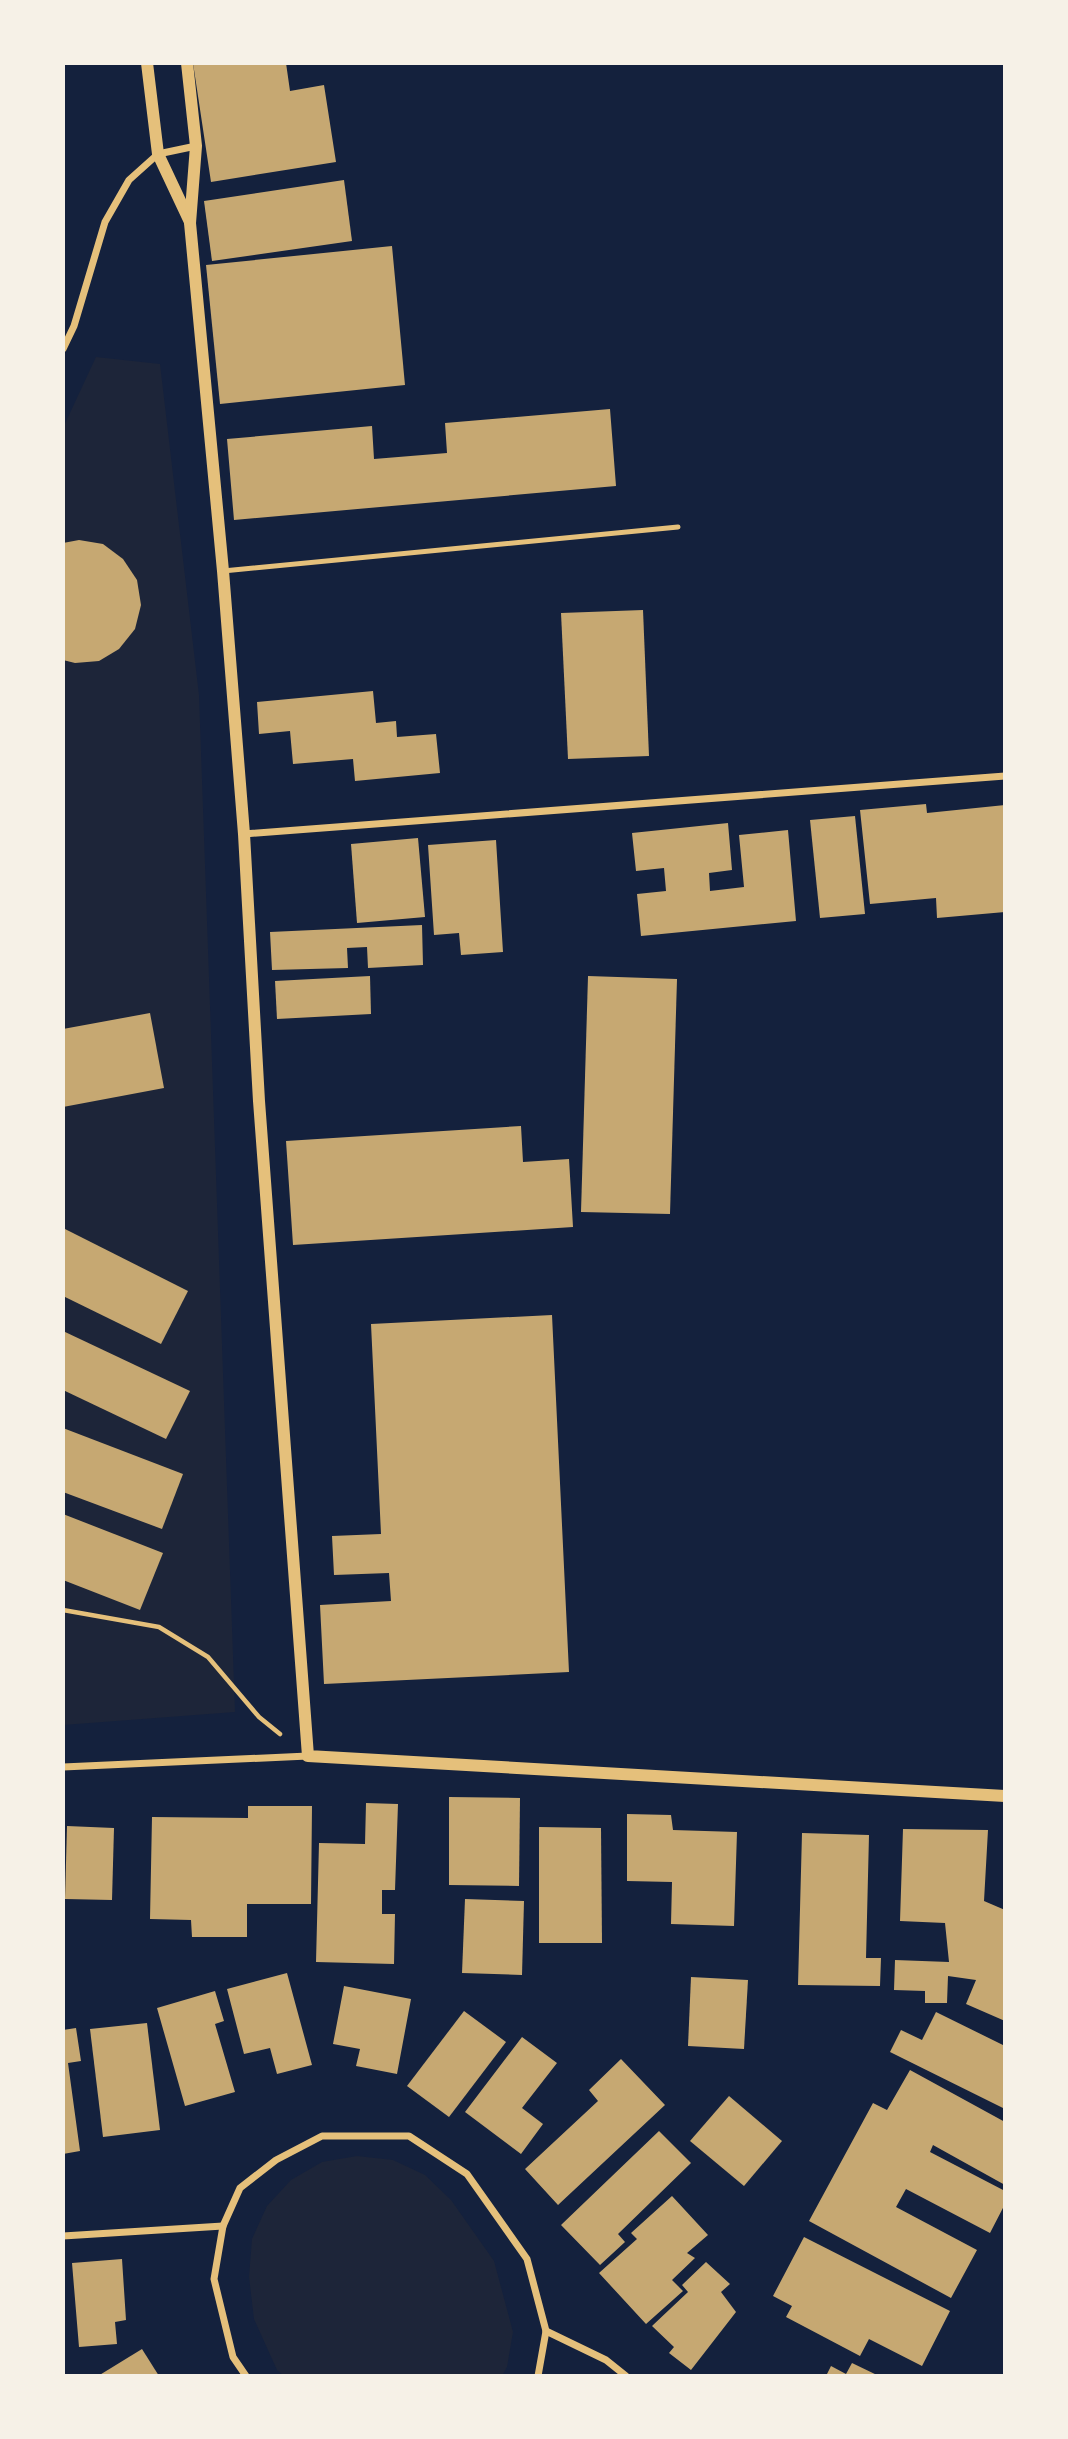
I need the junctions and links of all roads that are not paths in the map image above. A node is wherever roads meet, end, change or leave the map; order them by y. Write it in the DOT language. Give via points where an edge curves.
graph roads {
  1 [pos="147,63"];
  2 [pos="187,63"];
  3 [pos="196,146"];
  4 [pos="158,155"];
  5 [pos="190,223"];
  6 [pos="63,349"];
  7 [pos="678,527"];
  8 [pos="223,572"];
  9 [pos="1005,776"];
  10 [pos="244,834"];
  11 [pos="308,1756"];
  12 [pos="63,1767"];
  13 [pos="1005,1796"];
  14 [pos="223,2225"];
  15 [pos="63,2236"];
  16 [pos="546,2331"];
  17 [pos="246,2376"];
  18 [pos="538,2376"];
  19 [pos="626,2376"];
  1 -- 4 [label="street"];
  2 -- 3 [label="street"];
  3 -- 4 [label="street"];
  3 -- 5 [label="street"];
  4 -- 5 [label="street"];
  4 -- 6 [label="street" via="129,180 106,222"];
  5 -- 8 [label="street"];
  7 -- 8 [label="lane"];
  8 -- 10 [label="street"];
  9 -- 10 [label="street"];
  10 -- 11 [label="street" via="259,1101"];
  11 -- 12 [label="street"];
  11 -- 13 [label="street"];
  14 -- 15 [label="street"];
  14 -- 16 [label="street" via="240,2188 276,2160 322,2136 409,2136 467,2174 527,2259"];
  14 -- 17 [label="street" via="214,2279 233,2357"];
  16 -- 18 [label="street"];
  16 -- 19 [label="street" via="606,2360"];
}
